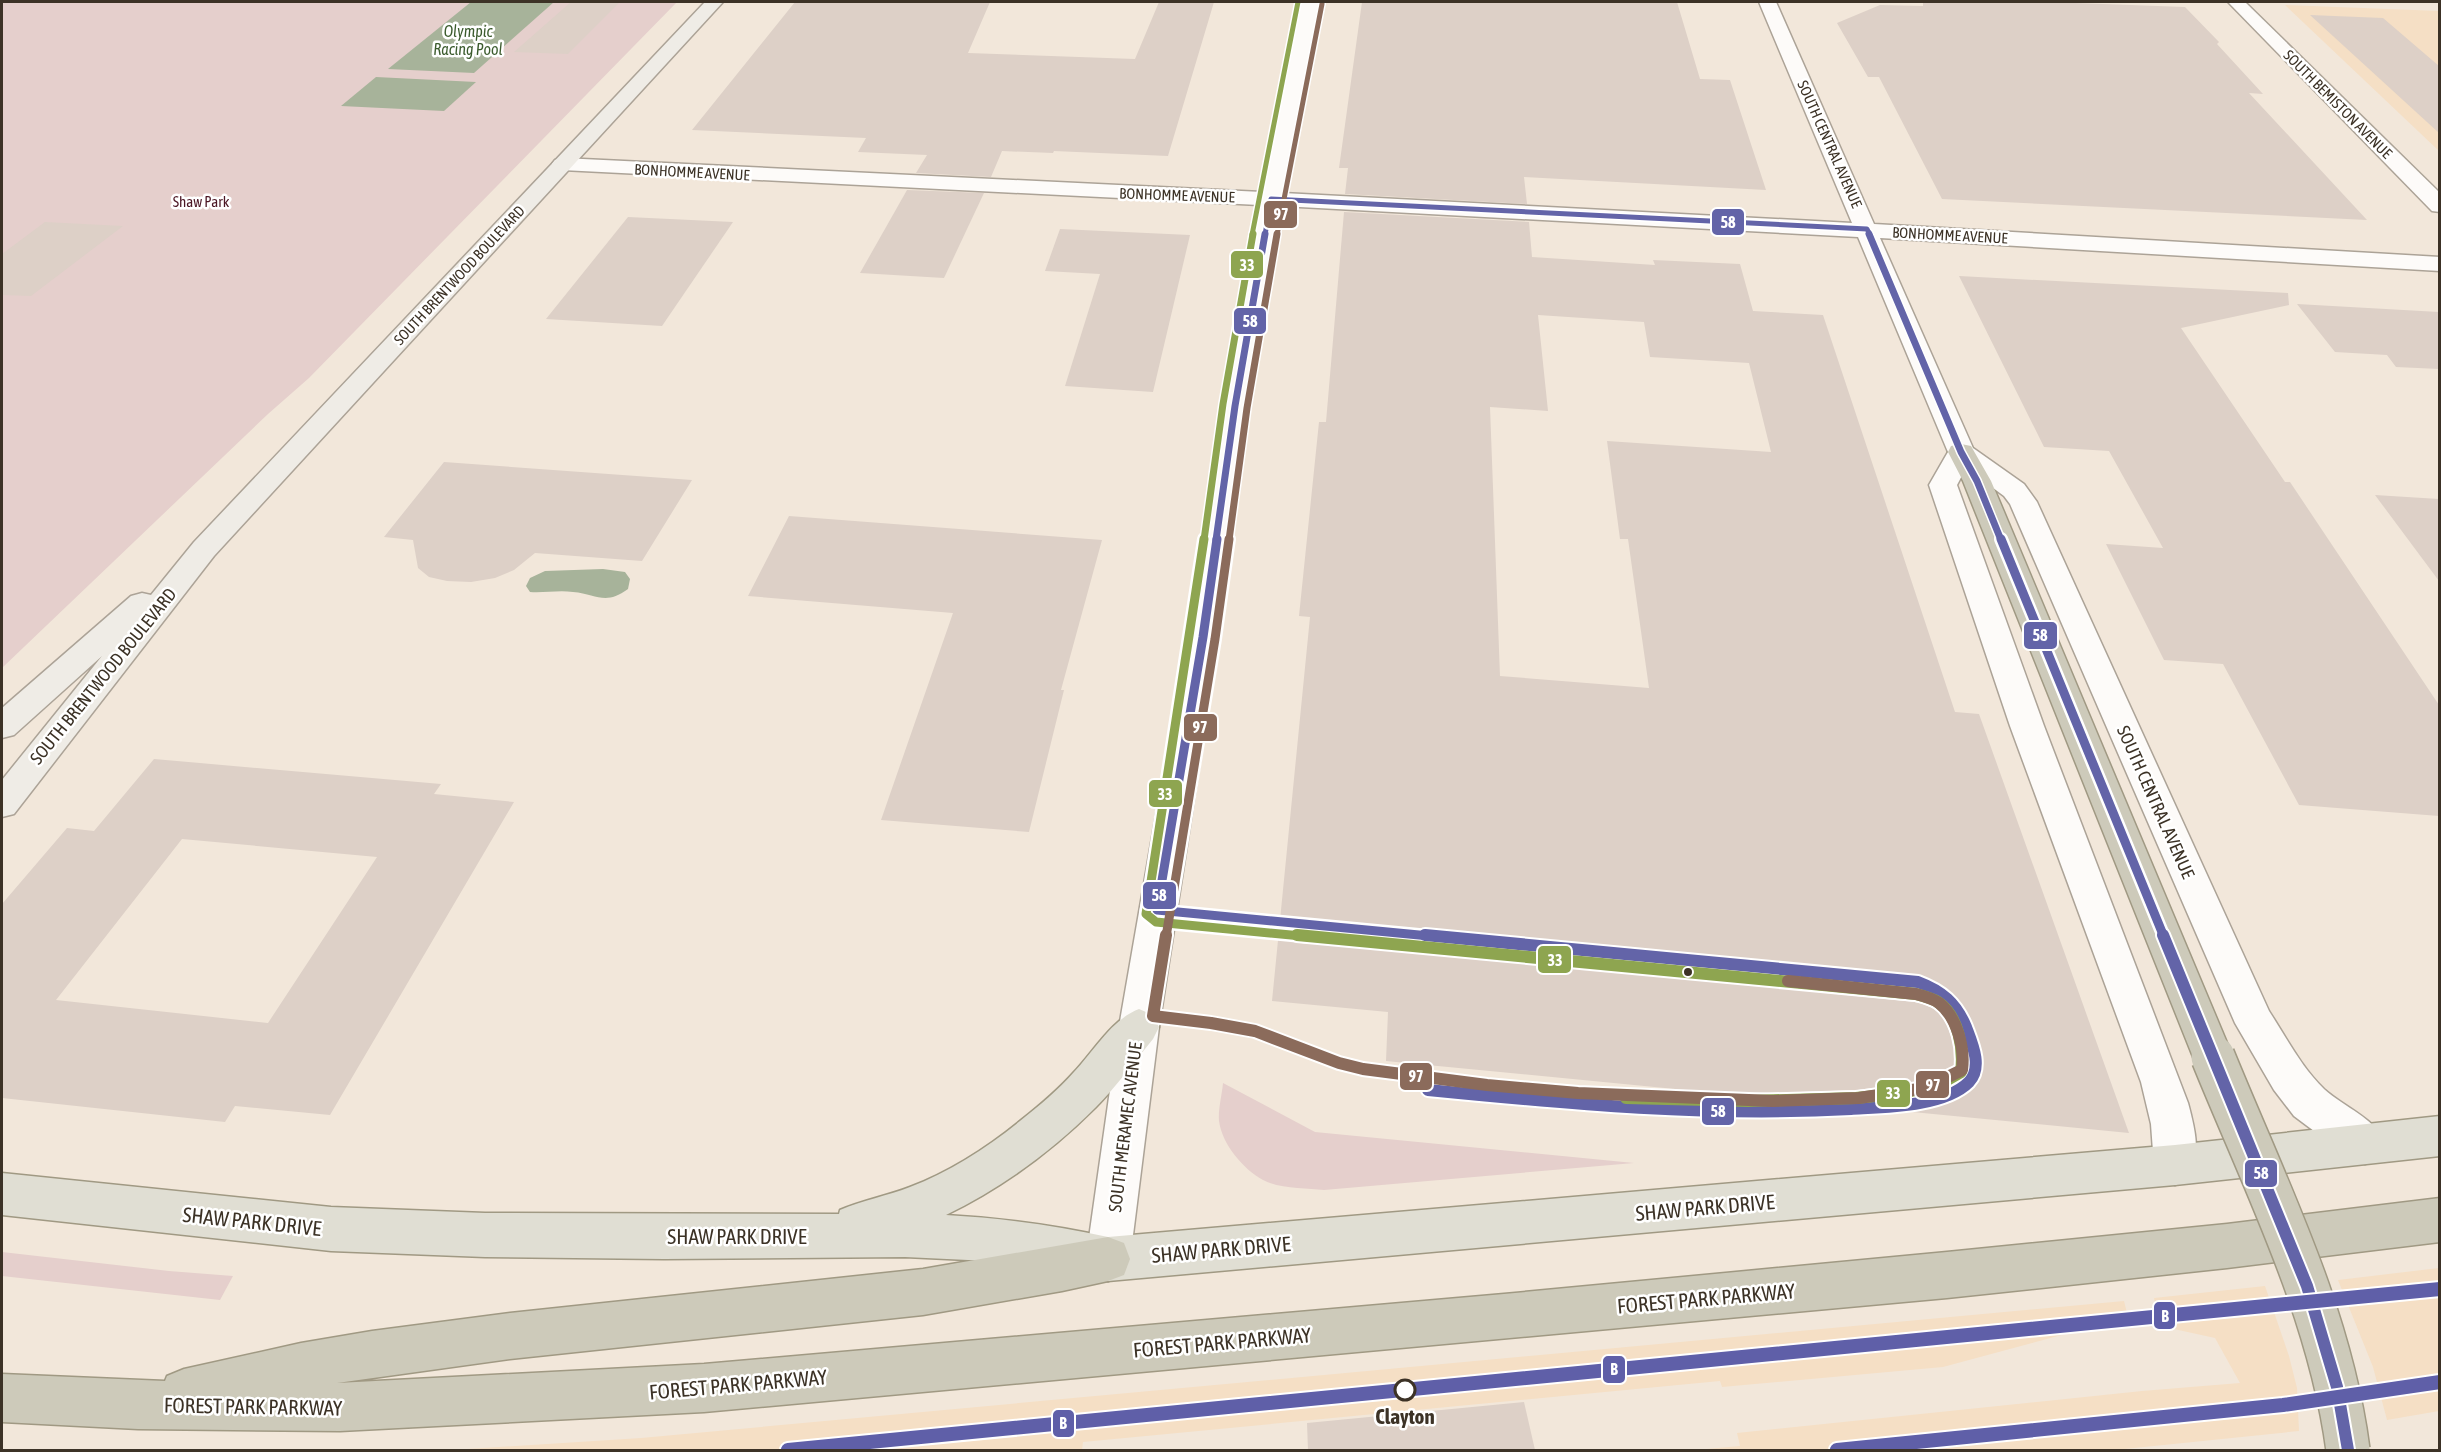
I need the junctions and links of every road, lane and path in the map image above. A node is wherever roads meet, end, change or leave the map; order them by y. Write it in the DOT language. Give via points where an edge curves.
graph roads {
  1 [pos="714,2"];
  2 [pos="1310,2"];
  3 [pos="1768,2"];
  4 [pos="2236,2"];
  5 [pos="562,164"];
  6 [pos="1271,199"];
  7 [pos="2439,206"];
  8 [pos="1867,230"];
  9 [pos="2439,264"];
  10 [pos="1961,452"];
  11 [pos="204,549"];
  12 [pos="2,726"];
  13 [pos="2,804"];
  14 [pos="1138,1027"];
  15 [pos="2439,1136"];
  16 [pos="2365,1144"];
  17 [pos="2175,1165"];
  18 [pos="2,1194"];
  19 [pos="2439,1220"];
  20 [pos="807,1236"];
  21 [pos="1108,1259"];
  22 [pos="2,1398"];
  23 [pos="138,1404"];
  24 [pos="2348,1450"];
  1 -- 5 [label="main road, SOUTH BRENTWOOD BOULEVARD"];
  2 -- 6 [label="street, SOUTH MERAMEC AVENUE"];
  3 -- 8 [label="street, SOUTH CENTRAL AVENUE"];
  4 -- 7 [label="street, SOUTH BEMISTON AVENUE"];
  5 -- 6 [label="street, BONHOMME AVENUE"];
  5 -- 11 [label="main road, SOUTH BRENTWOOD BOULEVARD"];
  6 -- 8 [label="street, BONHOMME AVENUE"];
  6 -- 14 [label="street, SOUTH MERAMEC AVENUE"];
  8 -- 9 [label="street, BONHOMME AVENUE"];
  8 -- 10 [label="street, SOUTH CENTRAL AVENUE"];
  10 -- 16 [label="street, SOUTH CENTRAL AVENUE" via="2014,490 2024,502 2255,1023 2288,1077 2309,1102"];
  10 -- 17 [label="street" via="1943,485 2027,726 2161,1082 2174,1131"];
  10 -- 24 [label="highway, bridge" via="1977,481 2307,1286 2332,1359"];
  11 -- 12 [label="main road, SOUTH BRENTWOOD BOULEVARD"];
  11 -- 13 [label="main road, SOUTH BRENTWOOD BOULEVARD"];
  14 -- 20 [label="main road" via="1082,1093 992,1167 939,1196 871,1222"];
  14 -- 21 [label="street, SOUTH MERAMEC AVENUE"];
  15 -- 16 [label="main road, SHAW PARK DRIVE"];
  16 -- 17 [label="main road, SHAW PARK DRIVE"];
  17 -- 21 [label="main road, SHAW PARK DRIVE"];
  18 -- 20 [label="main road, SHAW PARK DRIVE" via="332,1228 485,1235"];
  19 -- 23 [label="highway, FOREST PARK PARKWAY" via="1947,1275 704,1388 340,1407"];
  20 -- 21 [label="main road, SHAW PARK DRIVE" via="989,1239"];
  21 -- 23 [label="highway" via="925,1292 372,1354 277,1371"];
  22 -- 23 [label="highway, FOREST PARK PARKWAY"];
}
